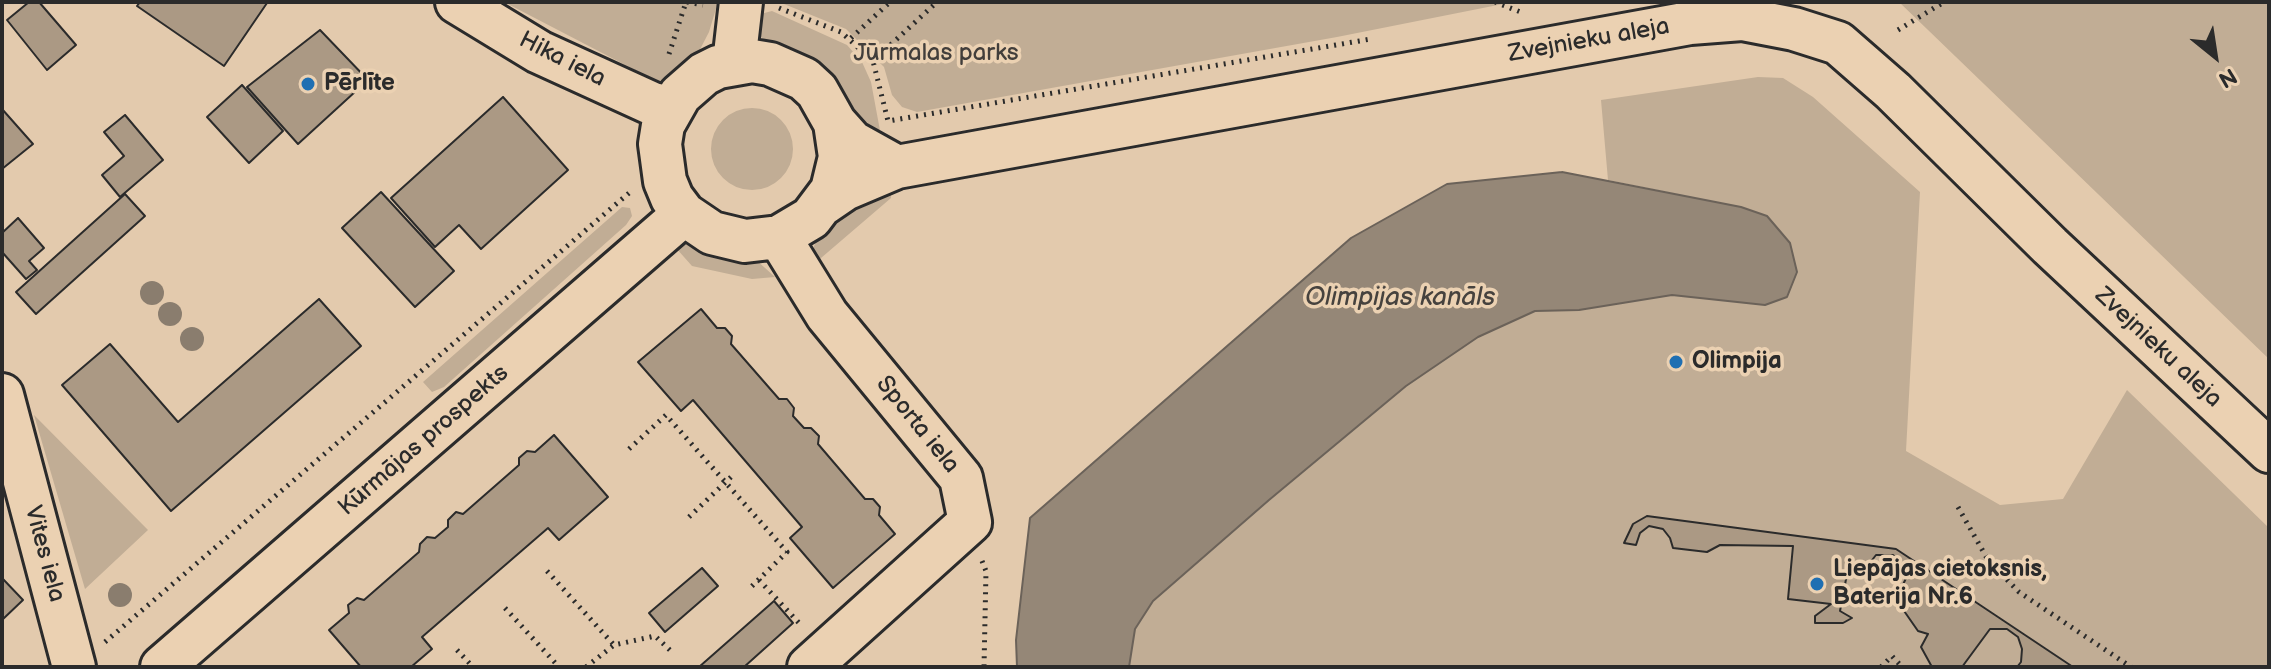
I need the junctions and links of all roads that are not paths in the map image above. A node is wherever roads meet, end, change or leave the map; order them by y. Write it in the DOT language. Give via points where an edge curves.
graph roads {
  1 [pos="457,2"];
  2 [pos="755,4"];
  3 [pos="734,63"];
  4 [pos="671,108"];
  5 [pos="835,123"];
  6 [pos="897,167"];
  7 [pos="823,204"];
  8 [pos="684,214"];
  9 [pos="779,237"];
  10 [pos="2,395"];
  11 [pos="2269,451"];
  12 [pos="807,649"];
  13 [pos="74,667"];
  14 [pos="162,667"];
  1 -- 4 [label="street, Hika iela" via="539,52"];
  2 -- 3 [label="street"];
  3 -- 4 [label="street" via="704,74"];
  3 -- 5 [label="street" via="770,64 804,79"];
  4 -- 8 [label="street" via="663,125 660,163 668,190"];
  5 -- 6 [label="street" via="852,142"];
  5 -- 7 [label="street" via="840,157"];
  6 -- 7 [label="street, Zvejnieku aleja"];
  6 -- 11 [label="street, Zvejnieku aleja" via="1690,23 1742,19 1794,29 1838,43 1893,91"];
  7 -- 9 [label="street"];
  8 -- 9 [label="street" via="728,239"];
  8 -- 14 [label="street, Kūrmājas prospekts"];
  9 -- 12 [label="street, Sporta iela" via="827,315 961,478 970,522"];
  10 -- 13 [label="street, Vites iela"];
}
